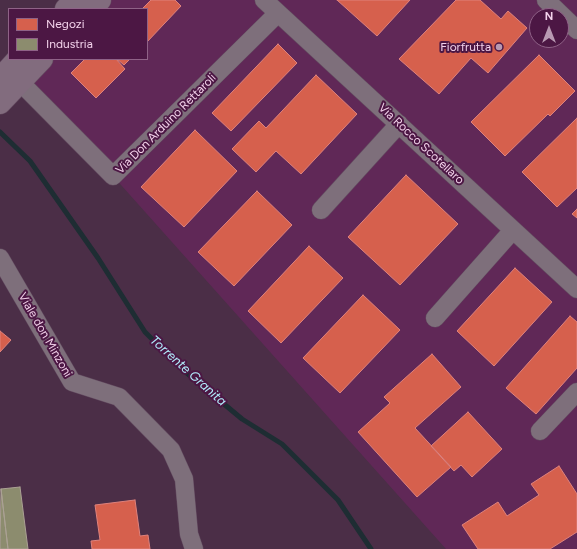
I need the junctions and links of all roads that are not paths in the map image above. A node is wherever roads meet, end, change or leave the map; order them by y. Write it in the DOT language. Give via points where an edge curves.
graph roads {
  1 [pos="75,0"];
  2 [pos="100,0"];
  3 [pos="264,0"];
  4 [pos="546,0"];
  5 [pos="67,8"];
  6 [pos="92,8"];
  7 [pos="278,12"];
  8 [pos="577,30"];
  9 [pos="18,60"];
  10 [pos="41,60"];
  11 [pos="6,91"];
  12 [pos="399,124"];
  13 [pos="321,210"];
  14 [pos="513,230"];
  15 [pos="0,258"];
  16 [pos="577,288"];
  17 [pos="435,318"];
  18 [pos="577,392"];
  19 [pos="540,431"];
  20 [pos="194,549"];
  1 -- 5 [label="main road"];
  2 -- 6 [label="main road"];
  3 -- 7 [label="street, Via Rocco Scotellaro"];
  4 -- 8 [label="street"];
  7 -- 11 [label="street, Via Don Arduino Rettaroli" via="113,176"];
  7 -- 12 [label="street, Via Rocco Scotellaro"];
  9 -- 11 [label="main road"];
  10 -- 11 [label="main road"];
  12 -- 13 [label="street"];
  12 -- 14 [label="street, Via Rocco Scotellaro"];
  14 -- 16 [label="street, Via Rocco Scotellaro"];
  14 -- 17 [label="street"];
  15 -- 20 [label="street, Viale don Minzoni" via="72,382 119,397 171,450 184,479 189,534"];
  18 -- 19 [label="street"];
}
